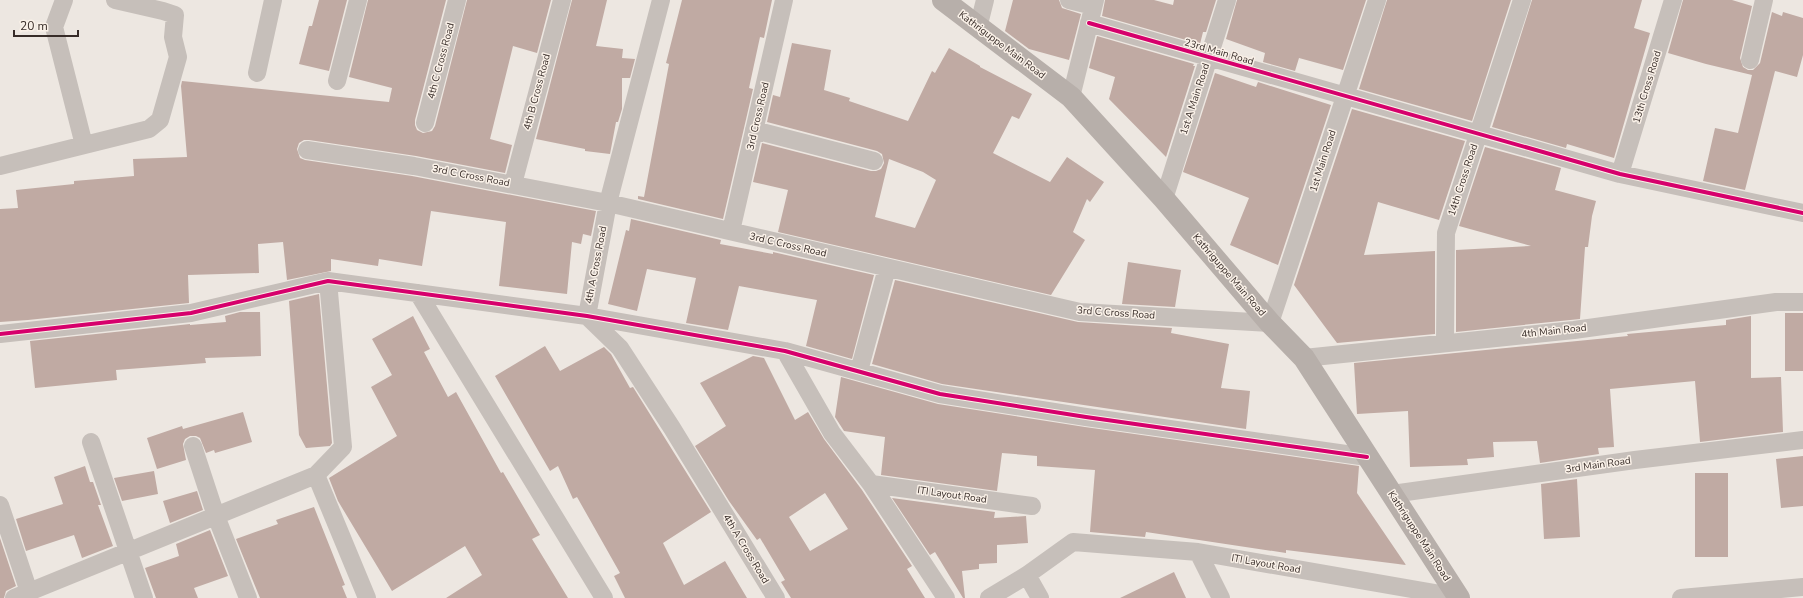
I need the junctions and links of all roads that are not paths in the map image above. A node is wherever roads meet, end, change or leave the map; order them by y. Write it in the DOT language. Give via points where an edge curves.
graph roads {
  1 [pos="115,0"];
  2 [pos="273,0"];
  3 [pos="358,0"];
  4 [pos="457,0"];
  5 [pos="562,0"];
  6 [pos="661,0"];
  7 [pos="784,0"];
  8 [pos="943,0"];
  9 [pos="985,0"];
  10 [pos="1069,0"];
  11 [pos="1228,0"];
  12 [pos="1377,0"];
  13 [pos="1522,0"];
  14 [pos="1673,0"];
  15 [pos="1764,0"];
  16 [pos="60,1"];
  17 [pos="1094,3"];
  18 [pos="1089,23"];
  19 [pos="978,28"];
  20 [pos="1208,57"];
  21 [pos="1750,60"];
  22 [pos="256,73"];
  23 [pos="337,81"];
  24 [pos="1345,96"];
  25 [pos="1071,97"];
  26 [pos="425,123"];
  27 [pos="754,130"];
  28 [pos="1478,133"];
  29 [pos="84,145"];
  30 [pos="307,150"];
  31 [pos="874,161"];
  32 [pos="0,166"];
  33 [pos="1620,174"];
  34 [pos="513,184"];
  35 [pos="1164,199"];
  36 [pos="608,203"];
  37 [pos="1803,213"];
  38 [pos="731,231"];
  39 [pos="887,268"];
  40 [pos="328,281"];
  41 [pos="418,292"];
  42 [pos="1803,302"];
  43 [pos="586,316"];
  44 [pos="1270,322"];
  45 [pos="0,334"];
  46 [pos="1445,342"];
  47 [pos="784,351"];
  48 [pos="1304,358"];
  49 [pos="859,371"];
  50 [pos="1803,440"];
  51 [pos="91,442"];
  52 [pos="193,446"];
  53 [pos="1367,457"];
  54 [pos="316,475"];
  55 [pos="871,484"];
  56 [pos="1392,494"];
  57 [pos="0,505"];
  58 [pos="1032,506"];
  59 [pos="216,516"];
  60 [pos="128,551"];
  61 [pos="1198,552"];
  62 [pos="1027,575"];
  63 [pos="1803,587"];
  64 [pos="25,596"];
  65 [pos="1459,597"];
  66 [pos="144,598"];
  67 [pos="248,598"];
  68 [pos="367,598"];
  69 [pos="604,598"];
  70 [pos="776,598"];
  71 [pos="946,598"];
  72 [pos="989,598"];
  73 [pos="1040,598"];
  74 [pos="1221,598"];
  75 [pos="1681,598"];
  1 -- 29 [label="street" via="175,16 173,37 178,58 160,120 149,129"];
  2 -- 22 [label="street"];
  3 -- 23 [label="street"];
  4 -- 26 [label="street, 4th C Cross Road"];
  5 -- 34 [label="street, 4th B Cross Road"];
  6 -- 36 [label="street, 4th A Cross Road"];
  7 -- 27 [label="street, 3rd Cross Road"];
  8 -- 19 [label="main road, Kathriguppe Main Road"];
  9 -- 19 [label="street"];
  10 -- 17 [label="street"];
  11 -- 20 [label="street, 1st A Main Road"];
  12 -- 24 [label="street, 1st Main Road"];
  13 -- 28 [label="street, 14th Cross Road"];
  14 -- 33 [label="street, 13th Cross Road"];
  15 -- 21 [label="street"];
  16 -- 29 [label="street" via="54,27"];
  17 -- 18 [label="street"];
  18 -- 20 [label="street, 23rd Main Road"];
  18 -- 25 [label="street"];
  19 -- 25 [label="main road, Kathriguppe Main Road"];
  20 -- 24 [label="street, 23rd Main Road"];
  20 -- 35 [label="street, 1st A Main Road"];
  24 -- 28 [label="street, 23rd Main Road"];
  24 -- 44 [label="street, 1st Main Road"];
  25 -- 35 [label="main road, Kathriguppe Main Road"];
  27 -- 31 [label="street"];
  27 -- 38 [label="street, 3rd Cross Road"];
  28 -- 33 [label="street, 23rd Main Road"];
  28 -- 46 [label="street, 14th Cross Road" via="1446,233"];
  29 -- 32 [label="street"];
  30 -- 34 [label="street, 3rd C Cross Road"];
  33 -- 37 [label="street, 23rd Main Road"];
  34 -- 36 [label="street, 3rd C Cross Road"];
  35 -- 44 [label="main road, Kathriguppe Main Road"];
  36 -- 38 [label="street, 3rd C Cross Road"];
  36 -- 43 [label="street, 4th A Cross Road"];
  38 -- 39 [label="street, 3rd C Cross Road"];
  39 -- 44 [label="street, 3rd C Cross Road" via="1080,312"];
  39 -- 49 [label="street"];
  40 -- 41 [label="street"];
  40 -- 45 [label="street" via="190,313"];
  40 -- 54 [label="street" via="343,447"];
  41 -- 43 [label="street"];
  41 -- 69 [label="street"];
  42 -- 46 [label="street, 4th Main Road" via="1776,302 1574,330"];
  43 -- 47 [label="street"];
  43 -- 70 [label="street, 4th A Cross Road" via="620,348"];
  44 -- 48 [label="main road, Kathriguppe Main Road"];
  46 -- 48 [label="street, 4th Main Road"];
  47 -- 49 [label="street"];
  47 -- 55 [label="street" via="832,433"];
  48 -- 53 [label="main road, Kathriguppe Main Road"];
  49 -- 53 [label="street" via="940,394"];
  50 -- 56 [label="street, 3rd Main Road" via="1635,460"];
  51 -- 60 [label="street"];
  52 -- 59 [label="street"];
  53 -- 56 [label="main road, Kathriguppe Main Road"];
  54 -- 59 [label="street"];
  54 -- 68 [label="street"];
  55 -- 58 [label="street, ITI Layout Road"];
  55 -- 71 [label="street"];
  56 -- 65 [label="main road, Kathriguppe Main Road"];
  57 -- 64 [label="street"];
  59 -- 60 [label="street"];
  59 -- 67 [label="street"];
  60 -- 64 [label="street"];
  60 -- 66 [label="street"];
  61 -- 62 [label="street, ITI Layout Road" via="1073,542"];
  61 -- 65 [label="street, ITI Layout Road"];
  61 -- 74 [label="street"];
  62 -- 72 [label="street"];
  62 -- 73 [label="street"];
  63 -- 75 [label="street"];
}
